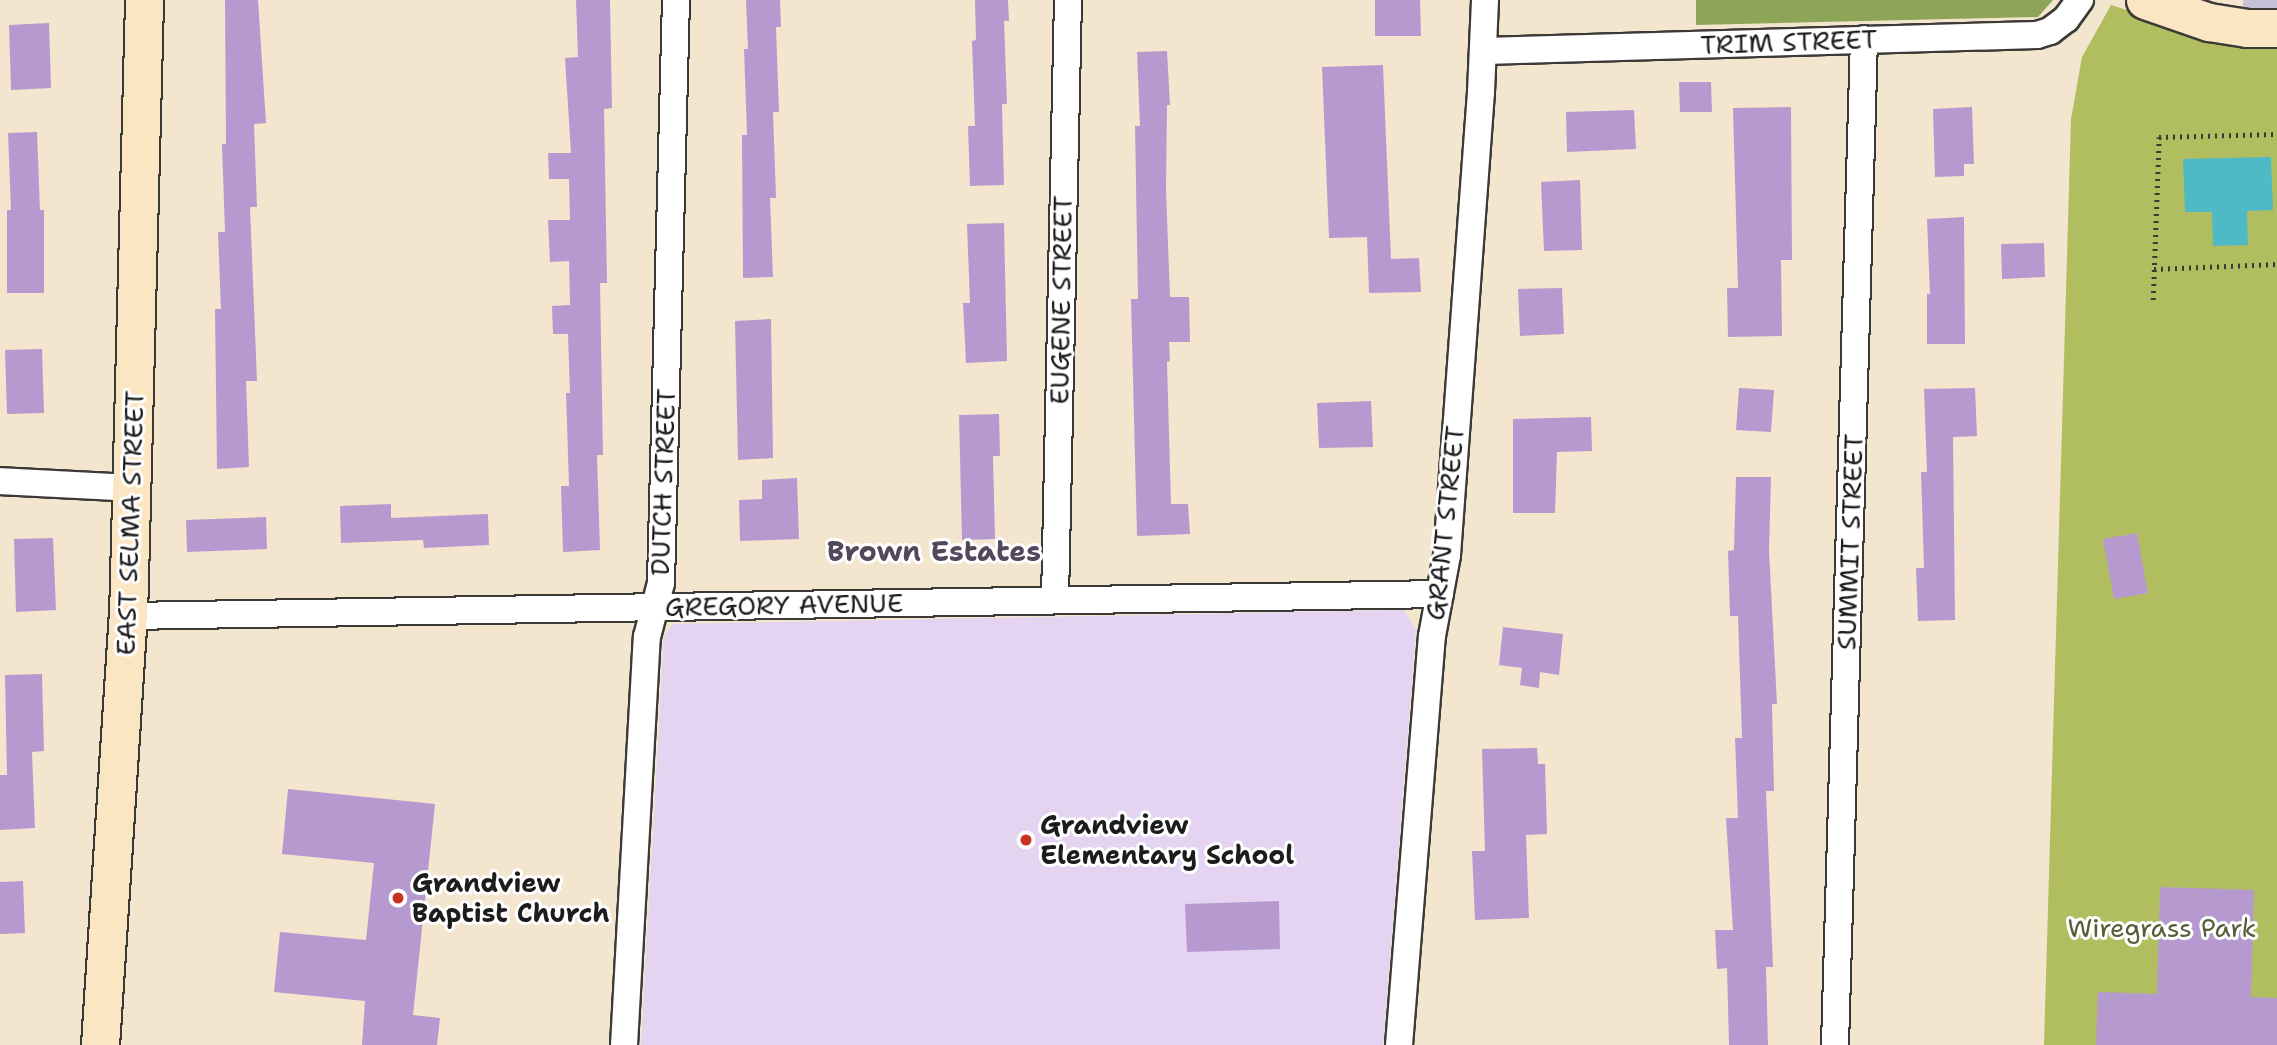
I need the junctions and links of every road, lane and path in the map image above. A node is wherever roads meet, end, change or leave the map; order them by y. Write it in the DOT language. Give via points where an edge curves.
graph roads {
  1 [pos="144,0"];
  2 [pos="676,0"];
  3 [pos="1068,0"];
  4 [pos="1485,0"];
  5 [pos="2080,0"];
  6 [pos="2145,0"];
  7 [pos="2277,28"];
  8 [pos="1864,39"];
  9 [pos="1484,51"];
  10 [pos="2277,134"];
  11 [pos="2277,264"];
  12 [pos="2154,269"];
  13 [pos="2153,300"];
  14 [pos="0,481"];
  15 [pos="133,488"];
  16 [pos="1440,594"];
  17 [pos="1055,599"];
  18 [pos="655,608"];
  19 [pos="128,616"];
  20 [pos="100,1045"];
  21 [pos="624,1045"];
  22 [pos="1399,1045"];
  23 [pos="1835,1045"];
  1 -- 15 [label="street, EAST SELMA STREET"];
  2 -- 18 [label="street, DUTCH STREET" via="661,583"];
  3 -- 17 [label="street, EUGENE STREET"];
  4 -- 9 [label="street, GRANT STREET"];
  5 -- 8 [label="street, TRIM STREET" via="2066,19 2037,35"];
  6 -- 7 [label="street" via="2219,24"];
  8 -- 9 [label="street, TRIM STREET"];
  8 -- 23 [label="street, SUMMIT STREET"];
  9 -- 16 [label="street, GRANT STREET" via="1447,555"];
  10 -- 12 [label="path" via="2160,137"];
  11 -- 12 [label="path"];
  12 -- 13 [label="path"];
  14 -- 15 [label="street"];
  15 -- 19 [label="street, EAST SELMA STREET"];
  16 -- 17 [label="street, GREGORY AVENUE"];
  16 -- 22 [label="street, GRANT STREET" via="1432,636"];
  17 -- 18 [label="street, GREGORY AVENUE"];
  18 -- 19 [label="street, GREGORY AVENUE"];
  18 -- 21 [label="street, DUTCH STREET" via="647,637"];
  19 -- 20 [label="street, EAST SELMA STREET"];
}
